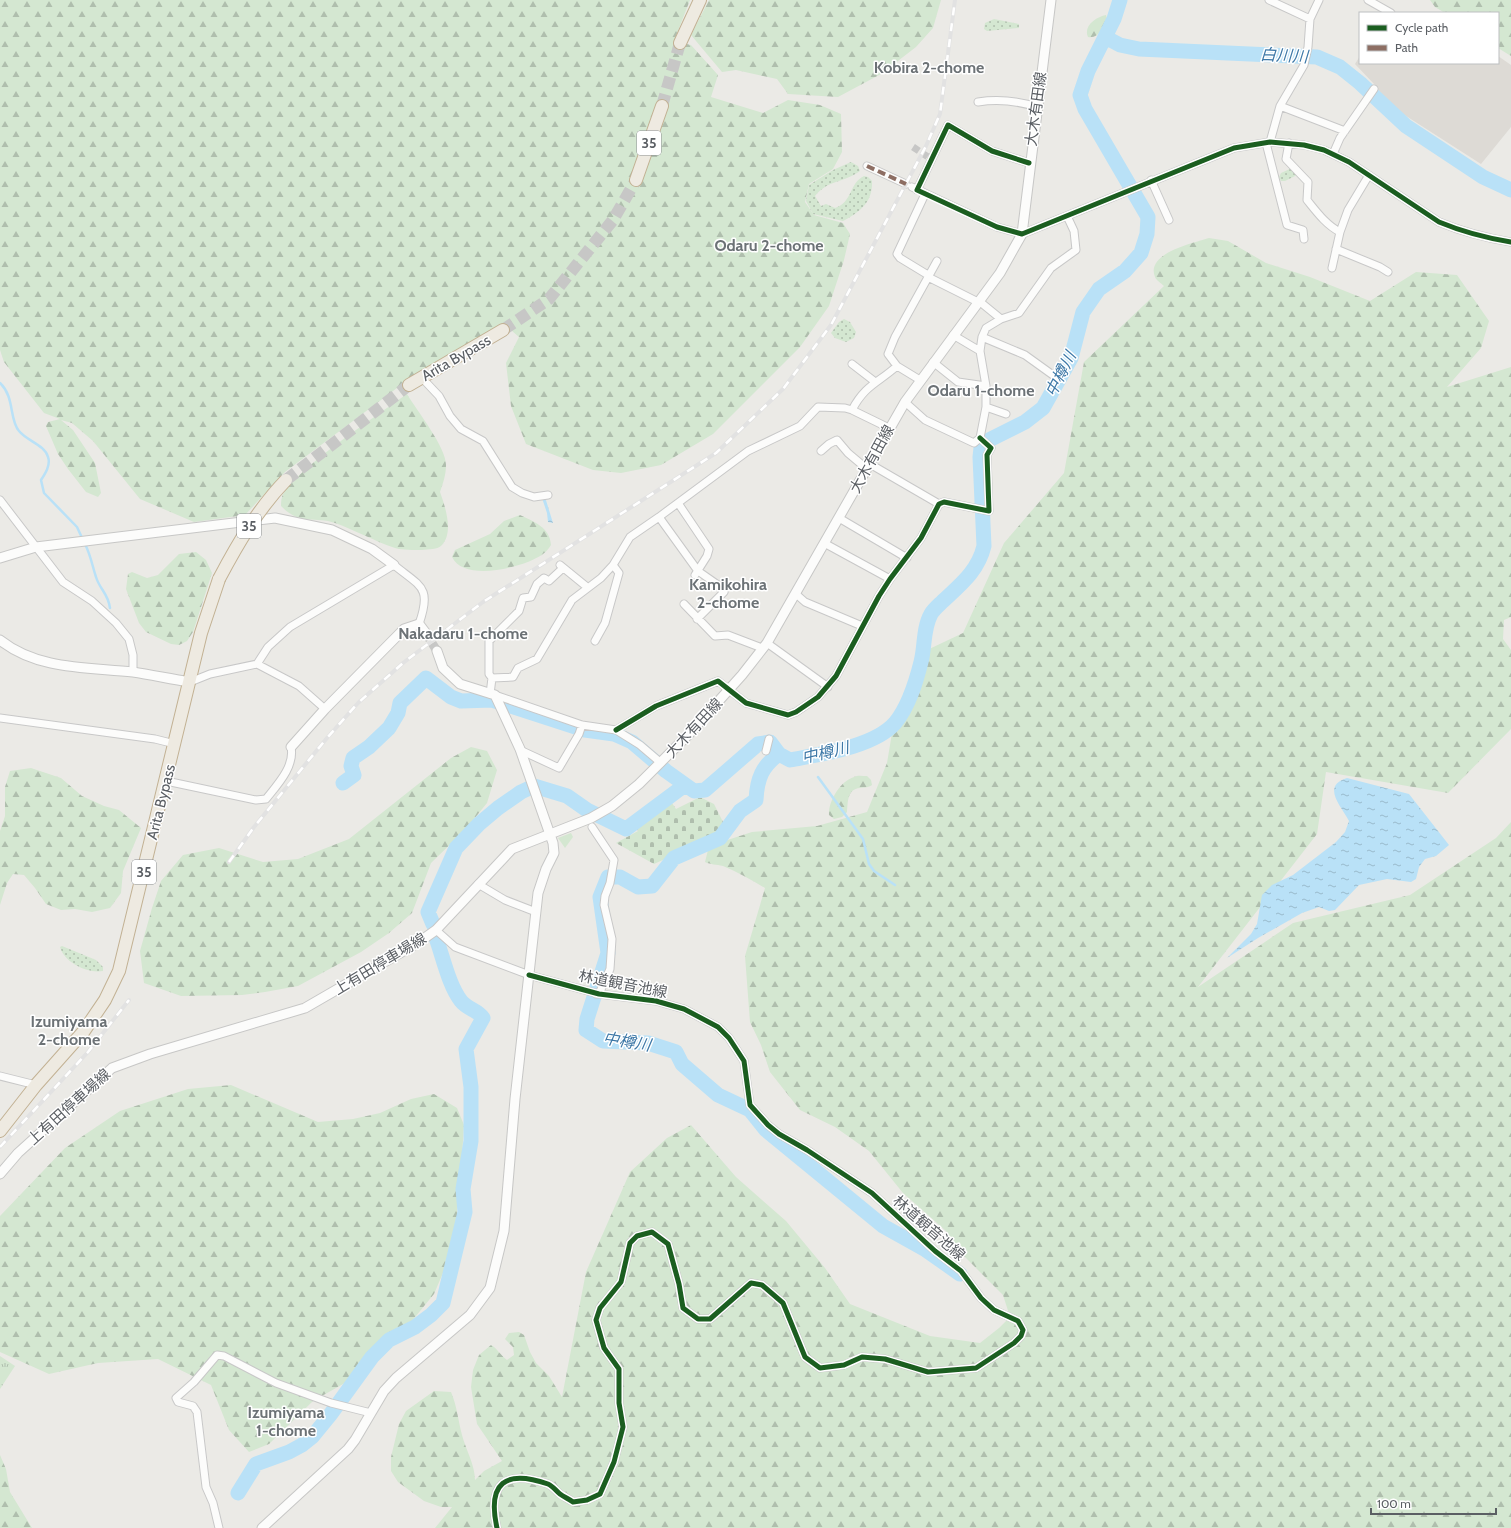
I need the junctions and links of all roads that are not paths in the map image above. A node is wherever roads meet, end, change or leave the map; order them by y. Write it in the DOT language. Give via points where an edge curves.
graph roads {
  1 [pos="700,0"];
  2 [pos="1051,0"];
  3 [pos="1269,0"];
  4 [pos="1319,0"];
  5 [pos="1368,0"];
  6 [pos="1390,12"];
  7 [pos="1310,19"];
  8 [pos="680,43"];
  9 [pos="1374,89"];
  10 [pos="978,102"];
  11 [pos="662,106"];
  12 [pos="1280,106"];
  13 [pos="1036,107"];
  14 [pos="1345,131"];
  15 [pos="1268,142"];
  16 [pos="1289,143"];
  17 [pos="1333,154"];
  18 [pos="1029,163"];
  19 [pos="867,166"];
  20 [pos="1369,174"];
  21 [pos="636,180"];
  22 [pos="1151,180"];
  23 [pos="912,187"];
  24 [pos="925,194"];
  25 [pos="1067,216"];
  26 [pos="1169,220"];
  27 [pos="1340,232"];
  28 [pos="1022,234"];
  29 [pos="1304,239"];
  30 [pos="1511,242"];
  31 [pos="1336,249"];
  32 [pos="937,261"];
  33 [pos="1332,268"];
  34 [pos="1388,272"];
  35 [pos="928,276"];
  36 [pos="978,302"];
  37 [pos="1001,319"];
  38 [pos="503,330"];
  39 [pos="953,335"];
  40 [pos="982,337"];
  41 [pos="980,351"];
  42 [pos="933,362"];
  43 [pos="852,364"];
  44 [pos="897,366"];
  45 [pos="422,378"];
  46 [pos="1057,378"];
  47 [pos="920,380"];
  48 [pos="874,382"];
  49 [pos="409,385"];
  50 [pos="986,386"];
  51 [pos="905,402"];
  52 [pos="986,407"];
  53 [pos="852,410"];
  54 [pos="1006,414"];
  55 [pos="888,428"];
  56 [pos="981,439"];
  57 [pos="821,451"];
  58 [pos="868,466"];
  59 [pos="286,480"];
  60 [pos="548,495"];
  61 [pos="0,500"];
  62 [pos="678,503"];
  63 [pos="939,504"];
  64 [pos="660,517"];
  65 [pos="839,518"];
  66 [pos="824,543"];
  67 [pos="36,547"];
  68 [pos="0,558"];
  69 [pos="907,558"];
  70 [pos="613,564"];
  71 [pos="394,565"];
  72 [pos="696,573"];
  73 [pos="890,578"];
  74 [pos="587,587"];
  75 [pos="796,594"];
  76 [pos="684,604"];
  77 [pos="697,619"];
  78 [pos="419,624"];
  79 [pos="862,626"];
  80 [pos="425,632"];
  81 [pos="0,640"];
  82 [pos="595,641"];
  83 [pos="765,646"];
  84 [pos="438,651"];
  85 [pos="257,664"];
  86 [pos="132,672"];
  87 [pos="492,678"];
  88 [pos="190,682"];
  89 [pos="828,687"];
  90 [pos="729,690"];
  91 [pos="492,695"];
  92 [pos="325,709"];
  93 [pos="0,718"];
  94 [pos="582,726"];
  95 [pos="616,730"];
  96 [pos="769,739"];
  97 [pos="175,744"];
  98 [pos="291,747"];
  99 [pos="520,750"];
  100 [pos="766,751"];
  101 [pos="661,763"];
  102 [pos="166,781"];
  103 [pos="592,827"];
  104 [pos="550,834"];
  105 [pos="478,884"];
  106 [pos="536,912"];
  107 [pos="436,930"];
  108 [pos="529,975"];
  109 [pos="599,994"];
  110 [pos="0,1076"];
  111 [pos="36,1085"];
  112 [pos="0,1132"];
  113 [pos="0,1174"];
  114 [pos="371,1413"];
  115 [pos="219,1528"];
  116 [pos="262,1528"];
  117 [pos="497,1528"];
  1 -- 8 [label="highway"];
  2 -- 13 [label="main road, 大木有田線"];
  3 -- 7 [label="street"];
  4 -- 7 [label="street"];
  5 -- 6 [label="street"];
  7 -- 12 [label="street" via="1304,65"];
  9 -- 14 [label="street"];
  10 -- 13 [label="street" via="1022,102"];
  11 -- 21 [label="highway, 35"];
  12 -- 14 [label="street"];
  12 -- 15 [label="street"];
  13 -- 18 [label="main road, 大木有田線"];
  14 -- 17 [label="street"];
  15 -- 16 [label="street"];
  15 -- 22 [label="street" via="1234,148"];
  15 -- 29 [label="street" via="1287,225 1303,230"];
  16 -- 17 [label="street"];
  16 -- 27 [label="street" via="1286,159 1308,182 1307,200 1333,229"];
  17 -- 20 [label="street"];
  18 -- 23 [label="street" via="992,151 948,125"];
  18 -- 28 [label="main road, 大木有田線"];
  19 -- 23 [label="street"];
  20 -- 27 [label="street" via="1348,210"];
  20 -- 30 [label="street" via="1439,222 1465,232"];
  22 -- 25 [label="street"];
  22 -- 26 [label="street"];
  23 -- 24 [label="street"];
  24 -- 28 [label="street" via="997,228"];
  24 -- 35 [label="street" via="897,254"];
  25 -- 28 [label="street"];
  25 -- 37 [label="street" via="1074,231 1076,250 1051,268 1019,313"];
  27 -- 31 [label="street"];
  28 -- 36 [label="main road, 大木有田線" via="1000,272"];
  31 -- 33 [label="street"];
  31 -- 34 [label="street"];
  32 -- 35 [label="street"];
  35 -- 36 [label="street"];
  35 -- 44 [label="street" via="888,354"];
  36 -- 37 [label="street"];
  36 -- 39 [label="main road, 大木有田線"];
  37 -- 40 [label="street" via="986,328"];
  38 -- 45 [label="highway, Arita Bypass"];
  39 -- 41 [label="street"];
  39 -- 42 [label="main road, 大木有田線"];
  40 -- 41 [label="street"];
  40 -- 46 [label="street" via="1025,355"];
  41 -- 50 [label="street"];
  42 -- 47 [label="main road, 大木有田線"];
  42 -- 50 [label="street" via="958,382"];
  43 -- 48 [label="street"];
  44 -- 47 [label="street"];
  44 -- 48 [label="street"];
  45 -- 49 [label="highway, Arita Bypass"];
  45 -- 60 [label="street" via="439,396 461,429 483,442 512,487 534,497"];
  47 -- 51 [label="main road, 大木有田線"];
  48 -- 53 [label="street" via="858,398"];
  50 -- 52 [label="street"];
  51 -- 55 [label="main road, 大木有田線"];
  51 -- 56 [label="street" via="925,420 974,442"];
  52 -- 54 [label="street"];
  52 -- 56 [label="street"];
  53 -- 55 [label="street"];
  53 -- 62 [label="street" via="818,407 800,426 748,451"];
  55 -- 58 [label="main road, 大木有田線"];
  56 -- 63 [label="street" via="991,448 987,455 988,511 944,502"];
  57 -- 58 [label="street" via="837,440 848,453"];
  58 -- 63 [label="street"];
  58 -- 65 [label="main road, 大木有田線"];
  59 -- 88 [label="highway, Arita Bypass / 35, bridge" via="249,526 220,579 201,632"];
  61 -- 67 [label="street"];
  62 -- 64 [label="street"];
  62 -- 72 [label="street" via="709,550"];
  63 -- 69 [label="street"];
  64 -- 70 [label="street" via="630,537"];
  64 -- 72 [label="street"];
  65 -- 66 [label="main road, 大木有田線"];
  65 -- 69 [label="street"];
  66 -- 73 [label="street"];
  66 -- 75 [label="main road, 大木有田線"];
  67 -- 68 [label="main road"];
  67 -- 71 [label="main road" via="274,518 332,530 372,549"];
  67 -- 86 [label="street" via="63,582 92,601 129,639 133,655"];
  69 -- 73 [label="street"];
  70 -- 74 [label="street" via="601,578"];
  70 -- 82 [label="street" via="619,573 605,623"];
  71 -- 78 [label="street" via="423,591 426,599"];
  71 -- 85 [label="street" via="290,627 268,647"];
  72 -- 77 [label="street" via="718,585 724,592"];
  73 -- 79 [label="street"];
  74 -- 87 [label="street" via="572,600 537,659 518,668 513,677"];
  74 -- 87 [label="street" via="561,566 550,581 544,578 537,584 534,596 523,598 519,611 489,641 489,674"];
  75 -- 79 [label="street" via="805,602"];
  75 -- 83 [label="main road, 大木有田線"];
  76 -- 77 [label="street"];
  77 -- 83 [label="street" via="715,636 728,635"];
  78 -- 80 [label="main road"];
  78 -- 92 [label="main road" via="404,629"];
  79 -- 89 [label="street" via="844,663"];
  81 -- 86 [label="main road" via="12,650 45,662"];
  83 -- 89 [label="street"];
  83 -- 90 [label="main road, 大木有田線"];
  84 -- 91 [label="main road" via="443,668 460,684"];
  85 -- 88 [label="street" via="210,674"];
  85 -- 92 [label="street" via="298,686"];
  86 -- 88 [label="main road"];
  87 -- 91 [label="street"];
  88 -- 97 [label="highway, Arita Bypass / 35"];
  89 -- 90 [label="street" via="818,697 788,715 746,703"];
  90 -- 95 [label="street" via="718,681 656,706"];
  90 -- 101 [label="main road, 大木有田線"];
  91 -- 94 [label="street"];
  91 -- 99 [label="main road"];
  92 -- 98 [label="main road"];
  93 -- 97 [label="street" via="155,739"];
  94 -- 95 [label="street"];
  94 -- 99 [label="street" via="559,768"];
  95 -- 101 [label="street" via="640,745"];
  96 -- 100 [label="street"];
  97 -- 102 [label="highway, Arita Bypass / 35"];
  98 -- 102 [label="street" via="293,756 286,771 266,799 256,800"];
  99 -- 104 [label="main road"];
  101 -- 104 [label="main road, 大木有田線" via="612,806 591,818"];
  102 -- 111 [label="highway, Arita Bypass / 35" via="119,971 105,1000 84,1031"];
  103 -- 109 [label="street" via="614,860 604,905 612,939 610,969"];
  104 -- 105 [label="main road, 上有田停車場線" via="512,849"];
  104 -- 106 [label="main road" via="554,853 540,887"];
  105 -- 106 [label="street" via="505,900"];
  105 -- 107 [label="main road, 上有田停車場線"];
  106 -- 108 [label="main road"];
  107 -- 108 [label="street" via="455,947"];
  107 -- 113 [label="main road, 上有田停車場線" via="305,1008 150,1054 112,1068 18,1153"];
  108 -- 109 [label="street, 林道観音池線"];
  108 -- 109 [label="street"];
  108 -- 114 [label="main road" via="504,1231 490,1288 470,1315 396,1378"];
  109 -- 117 [label="street, 林道観音池線" via="656,1001 684,1009 718,1027 729,1038 744,1061 750,1105 768,1125 872,1194 934,1251 960,1271 994,1310 1018,1321 1023,1330 1014,1343 976,1368 928,1372 885,1358 862,1357 844,1365 820,1368 805,1357 783,1303 772,1292 762,1285 751,1283 710,1319 698,1319 683,1308 668,1244 652,1232 637,1236 630,1244 621,1282 600,1308 596,1320 604,1348 620,1369 619,1403 623,1427 614,1462 600,1494 573,1502 550,1484 518,1477 504,1482 496,1490 493,1509"];
  110 -- 111 [label="street"];
  111 -- 112 [label="highway, Arita Bypass / 35"];
  114 -- 115 [label="street" via="331,1403 276,1383 224,1356 217,1355 176,1398 178,1402 193,1406 197,1412 206,1487"];
  114 -- 116 [label="main road" via="348,1449"];
}
